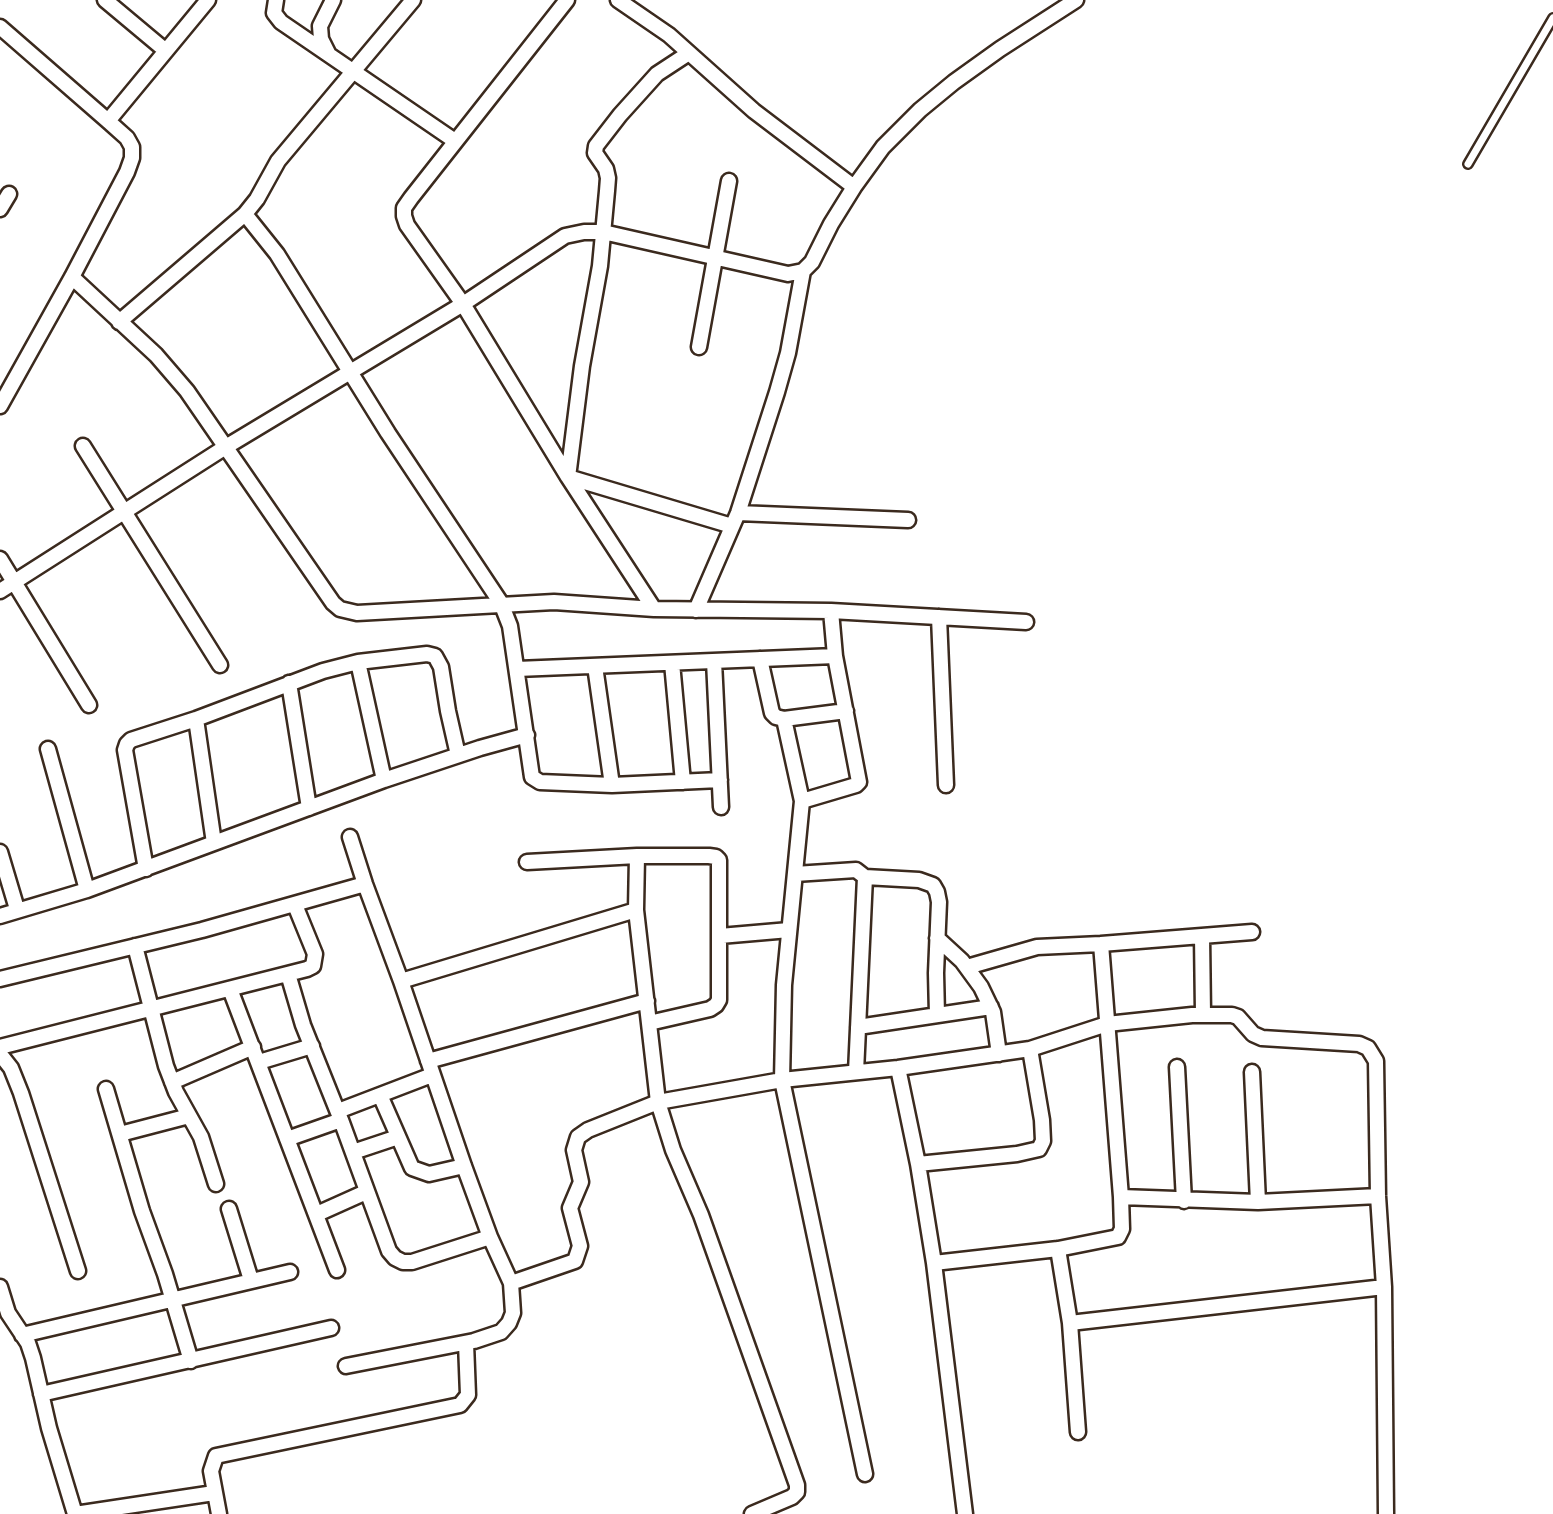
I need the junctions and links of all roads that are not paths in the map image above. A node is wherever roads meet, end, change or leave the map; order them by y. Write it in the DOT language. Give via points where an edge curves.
graph roads {
  1 [pos="208,0"];
  2 [pos="276,0"];
  3 [pos="333,0"];
  4 [pos="412,0"];
  5 [pos="567,0"];
  6 [pos="618,0"];
  7 [pos="1076,0"];
  8 [pos="108,1"];
  9 [pos="1553,18"];
  10 [pos="0,27"];
  11 [pos="166,51"];
  12 [pos="690,53"];
  13 [pos="328,54"];
  14 [pos="354,71"];
  15 [pos="108,121"];
  16 [pos="455,141"];
  17 [pos="1468,164"];
  18 [pos="729,181"];
  19 [pos="854,187"];
  20 [pos="9,194"];
  21 [pos="0,209"];
  22 [pos="245,214"];
  23 [pos="603,232"];
  24 [pos="717,258"];
  25 [pos="803,271"];
  26 [pos="72,277"];
  27 [pos="463,304"];
  28 [pos="119,322"];
  29 [pos="699,347"];
  30 [pos="349,372"];
  31 [pos="0,406"];
  32 [pos="83,446"];
  33 [pos="225,448"];
  34 [pos="568,477"];
  35 [pos="125,513"];
  36 [pos="735,520"];
  37 [pos="908,520"];
  38 [pos="0,559"];
  39 [pos="15,583"];
  40 [pos="0,592"];
  41 [pos="501,603"];
  42 [pos="654,609"];
  43 [pos="696,610"];
  44 [pos="831,611"];
  45 [pos="939,617"];
  46 [pos="1026,622"];
  47 [pos="835,656"];
  48 [pos="760,659"];
  49 [pos="714,661"];
  50 [pos="358,662"];
  51 [pos="672,663"];
  52 [pos="220,664"];
  53 [pos="595,666"];
  54 [pos="517,669"];
  55 [pos="289,683"];
  56 [pos="89,705"];
  57 [pos="846,711"];
  58 [pos="196,719"];
  59 [pos="784,719"];
  60 [pos="527,735"];
  61 [pos="48,749"];
  62 [pos="458,755"];
  63 [pos="384,780"];
  64 [pos="720,780"];
  65 [pos="683,782"];
  66 [pos="612,785"];
  67 [pos="946,785"];
  68 [pos="802,801"];
  69 [pos="721,807"];
  70 [pos="309,808"];
  71 [pos="351,837"];
  72 [pos="214,843"];
  73 [pos="0,852"];
  74 [pos="637,856"];
  75 [pos="527,862"];
  76 [pos="146,869"];
  77 [pos="795,874"];
  78 [pos="865,877"];
  79 [pos="365,884"];
  80 [pos="87,890"];
  81 [pos="295,905"];
  82 [pos="17,909"];
  83 [pos="636,909"];
  84 [pos="0,916"];
  85 [pos="789,930"];
  86 [pos="1252,932"];
  87 [pos="720,936"];
  88 [pos="1202,936"];
  89 [pos="937,938"];
  90 [pos="1101,944"];
  91 [pos="135,946"];
  92 [pos="967,967"];
  93 [pos="288,974"];
  94 [pos="0,979"];
  95 [pos="401,981"];
  96 [pos="230,989"];
  97 [pos="647,1001"];
  98 [pos="991,1007"];
  99 [pos="150,1009"];
  100 [pos="1203,1014"];
  101 [pos="937,1016"];
  102 [pos="649,1023"];
  103 [pos="1107,1024"];
  104 [pos="858,1027"];
  105 [pos="312,1046"];
  106 [pos="0,1047"];
  107 [pos="253,1047"];
  108 [pos="1030,1049"];
  109 [pos="0,1054"];
  110 [pos="999,1054"];
  111 [pos="259,1062"];
  112 [pos="1177,1067"];
  113 [pos="430,1068"];
  114 [pos="898,1068"];
  115 [pos="856,1072"];
  116 [pos="1252,1072"];
  117 [pos="782,1080"];
  118 [pos="172,1082"];
  119 [pos="106,1089"];
  120 [pos="380,1095"];
  121 [pos="658,1102"];
  122 [pos="189,1116"];
  123 [pos="339,1116"];
  124 [pos="120,1134"];
  125 [pos="398,1137"];
  126 [pos="287,1139"];
  127 [pos="353,1152"];
  128 [pos="918,1164"];
  129 [pos="464,1166"];
  130 [pos="216,1184"];
  131 [pos="366,1192"];
  132 [pos="1378,1196"];
  133 [pos="1121,1197"];
  134 [pos="1184,1201"];
  135 [pos="1258,1202"];
  136 [pos="229,1209"];
  137 [pos="317,1214"];
  138 [pos="490,1237"];
  139 [pos="1058,1249"];
  140 [pos="934,1263"];
  141 [pos="337,1270"];
  142 [pos="78,1271"];
  143 [pos="290,1272"];
  144 [pos="251,1280"];
  145 [pos="511,1283"];
  146 [pos="0,1287"];
  147 [pos="1384,1287"];
  148 [pos="173,1298"];
  149 [pos="1070,1323"];
  150 [pos="331,1328"];
  151 [pos="22,1335"];
  152 [pos="466,1343"];
  153 [pos="191,1361"];
  154 [pos="346,1366"];
  155 [pos="41,1394"];
  156 [pos="1078,1432"];
  157 [pos="865,1474"];
  158 [pos="214,1493"];
  159 [pos="153,1508"];
  160 [pos="75,1514"];
  161 [pos="219,1514"];
  162 [pos="752,1514"];
  163 [pos="965,1514"];
  164 [pos="1386,1514"];
  1 -- 11 [label="street"];
  2 -- 13 [label="street" via="274,13 281,22"];
  3 -- 13 [label="street" via="320,26"];
  4 -- 14 [label="street"];
  5 -- 16 [label="street"];
  6 -- 12 [label="street"];
  7 -- 19 [label="street" via="937,96 883,148"];
  8 -- 11 [label="street"];
  9 -- 17 [label="lane"];
  10 -- 15 [label="street"];
  11 -- 15 [label="street"];
  12 -- 19 [label="street" via="754,111"];
  12 -- 23 [label="street" via="657,74 596,146 608,178"];
  13 -- 14 [label="street"];
  14 -- 16 [label="street"];
  14 -- 22 [label="street" via="278,161"];
  15 -- 26 [label="street" via="127,138 132,158"];
  16 -- 27 [label="street" via="404,208 404,216"];
  18 -- 24 [label="street"];
  19 -- 25 [label="street"];
  20 -- 21 [label="street"];
  22 -- 28 [label="street"];
  22 -- 30 [label="street" via="277,254"];
  23 -- 24 [label="street"];
  23 -- 27 [label="street" via="565,236"];
  23 -- 34 [label="street"];
  24 -- 25 [label="street" via="788,274"];
  24 -- 29 [label="street"];
  25 -- 36 [label="street" via="788,353"];
  26 -- 28 [label="street"];
  26 -- 31 [label="street"];
  27 -- 30 [label="street"];
  27 -- 34 [label="street"];
  28 -- 33 [label="street" via="187,391"];
  30 -- 33 [label="street"];
  30 -- 41 [label="street"];
  32 -- 35 [label="street"];
  33 -- 35 [label="street"];
  33 -- 41 [label="street" via="340,609 357,613"];
  34 -- 36 [label="street"];
  34 -- 42 [label="street"];
  35 -- 39 [label="street"];
  35 -- 52 [label="street"];
  36 -- 37 [label="street"];
  36 -- 43 [label="street"];
  38 -- 39 [label="street"];
  39 -- 40 [label="street"];
  39 -- 56 [label="street"];
  41 -- 42 [label="street"];
  41 -- 54 [label="street"];
  42 -- 43 [label="street"];
  43 -- 44 [label="street"];
  44 -- 45 [label="street"];
  44 -- 47 [label="street"];
  45 -- 46 [label="street"];
  45 -- 67 [label="street"];
  47 -- 48 [label="street"];
  47 -- 57 [label="street"];
  48 -- 49 [label="street"];
  48 -- 59 [label="street" via="772,713"];
  49 -- 51 [label="street"];
  49 -- 64 [label="street"];
  50 -- 55 [label="street"];
  50 -- 62 [label="street" via="427,654 439,660"];
  50 -- 63 [label="street"];
  51 -- 53 [label="street"];
  51 -- 65 [label="street"];
  53 -- 54 [label="street"];
  53 -- 66 [label="street"];
  54 -- 60 [label="street"];
  55 -- 58 [label="street"];
  55 -- 70 [label="street"];
  57 -- 59 [label="street"];
  57 -- 68 [label="street" via="859,782"];
  58 -- 72 [label="street"];
  58 -- 76 [label="street" via="131,740 125,750"];
  59 -- 68 [label="street"];
  60 -- 62 [label="street"];
  60 -- 66 [label="street" via="531,774 537,780"];
  61 -- 80 [label="street"];
  62 -- 63 [label="street"];
  63 -- 70 [label="street"];
  64 -- 65 [label="street"];
  64 -- 69 [label="street"];
  65 -- 66 [label="street"];
  68 -- 77 [label="street"];
  70 -- 72 [label="street"];
  71 -- 79 [label="street"];
  72 -- 76 [label="street"];
  73 -- 82 [label="street"];
  74 -- 75 [label="street"];
  74 -- 83 [label="street"];
  74 -- 87 [label="street" via="716,857"];
  76 -- 80 [label="street"];
  77 -- 78 [label="street" via="856,870"];
  77 -- 85 [label="street"];
  78 -- 89 [label="street" via="933,885 939,902"];
  78 -- 104 [label="street"];
  79 -- 81 [label="street"];
  79 -- 95 [label="street"];
  80 -- 82 [label="street"];
  81 -- 91 [label="street"];
  81 -- 93 [label="street" via="316,960 313,966"];
  82 -- 84 [label="street"];
  83 -- 95 [label="street"];
  83 -- 97 [label="street"];
  85 -- 87 [label="street"];
  85 -- 117 [label="street"];
  86 -- 88 [label="street"];
  87 -- 102 [label="street" via="716,1005"];
  88 -- 90 [label="street"];
  88 -- 100 [label="street"];
  89 -- 92 [label="street"];
  89 -- 101 [label="street"];
  90 -- 92 [label="street" via="1037,947"];
  90 -- 103 [label="street"];
  91 -- 94 [label="street"];
  91 -- 99 [label="street"];
  92 -- 98 [label="street"];
  93 -- 96 [label="street"];
  93 -- 105 [label="street"];
  95 -- 113 [label="street"];
  96 -- 99 [label="street"];
  96 -- 107 [label="street"];
  97 -- 102 [label="street"];
  97 -- 113 [label="street"];
  98 -- 101 [label="street"];
  98 -- 110 [label="street"];
  99 -- 106 [label="street"];
  99 -- 118 [label="street"];
  100 -- 103 [label="street"];
  100 -- 132 [label="street" via="1238,1017 1262,1038 1368,1048 1376,1061"];
  101 -- 104 [label="street"];
  102 -- 121 [label="street"];
  103 -- 108 [label="street"];
  103 -- 133 [label="street"];
  104 -- 115 [label="street"];
  105 -- 111 [label="street"];
  105 -- 123 [label="street"];
  107 -- 111 [label="street"];
  107 -- 118 [label="street"];
  108 -- 110 [label="street"];
  108 -- 128 [label="street" via="1042,1120 1039,1149"];
  109 -- 142 [label="street" via="21,1093"];
  110 -- 114 [label="street"];
  111 -- 126 [label="street"];
  112 -- 134 [label="street"];
  113 -- 120 [label="street"];
  113 -- 129 [label="street"];
  114 -- 115 [label="street"];
  114 -- 128 [label="street"];
  115 -- 117 [label="street"];
  116 -- 135 [label="street"];
  117 -- 121 [label="street"];
  117 -- 157 [label="street"];
  118 -- 122 [label="street"];
  119 -- 124 [label="street"];
  120 -- 123 [label="street"];
  120 -- 125 [label="street"];
  121 -- 145 [label="street" via="578,1137 574,1150 581,1182 570,1208 580,1246 575,1261"];
  121 -- 162 [label="street" via="797,1485 792,1497"];
  122 -- 124 [label="street"];
  122 -- 130 [label="street"];
  123 -- 126 [label="street"];
  123 -- 127 [label="street"];
  124 -- 148 [label="street"];
  125 -- 127 [label="street"];
  125 -- 129 [label="street" via="412,1168 419,1172"];
  126 -- 137 [label="street"];
  127 -- 131 [label="street"];
  128 -- 140 [label="street"];
  129 -- 138 [label="street"];
  131 -- 137 [label="street"];
  131 -- 138 [label="street" via="389,1251 403,1262"];
  132 -- 135 [label="street"];
  132 -- 147 [label="street"];
  133 -- 134 [label="street"];
  133 -- 139 [label="street" via="1118,1237"];
  134 -- 135 [label="street"];
  136 -- 144 [label="street"];
  137 -- 141 [label="street"];
  138 -- 145 [label="street"];
  139 -- 140 [label="street"];
  139 -- 149 [label="street"];
  140 -- 163 [label="street"];
  143 -- 144 [label="street"];
  144 -- 148 [label="street"];
  145 -- 152 [label="street" via="509,1323 500,1332"];
  146 -- 151 [label="street" via="8,1313"];
  147 -- 149 [label="street"];
  147 -- 164 [label="street"];
  148 -- 151 [label="street"];
  148 -- 153 [label="street"];
  149 -- 156 [label="street"];
  150 -- 153 [label="street"];
  151 -- 155 [label="street"];
  152 -- 154 [label="street"];
  152 -- 158 [label="street" via="468,1395 460,1405 223,1453 213,1462"];
  153 -- 155 [label="street"];
  155 -- 160 [label="street"];
  158 -- 159 [label="street"];
  158 -- 161 [label="street"];
  159 -- 160 [label="street"];
}
